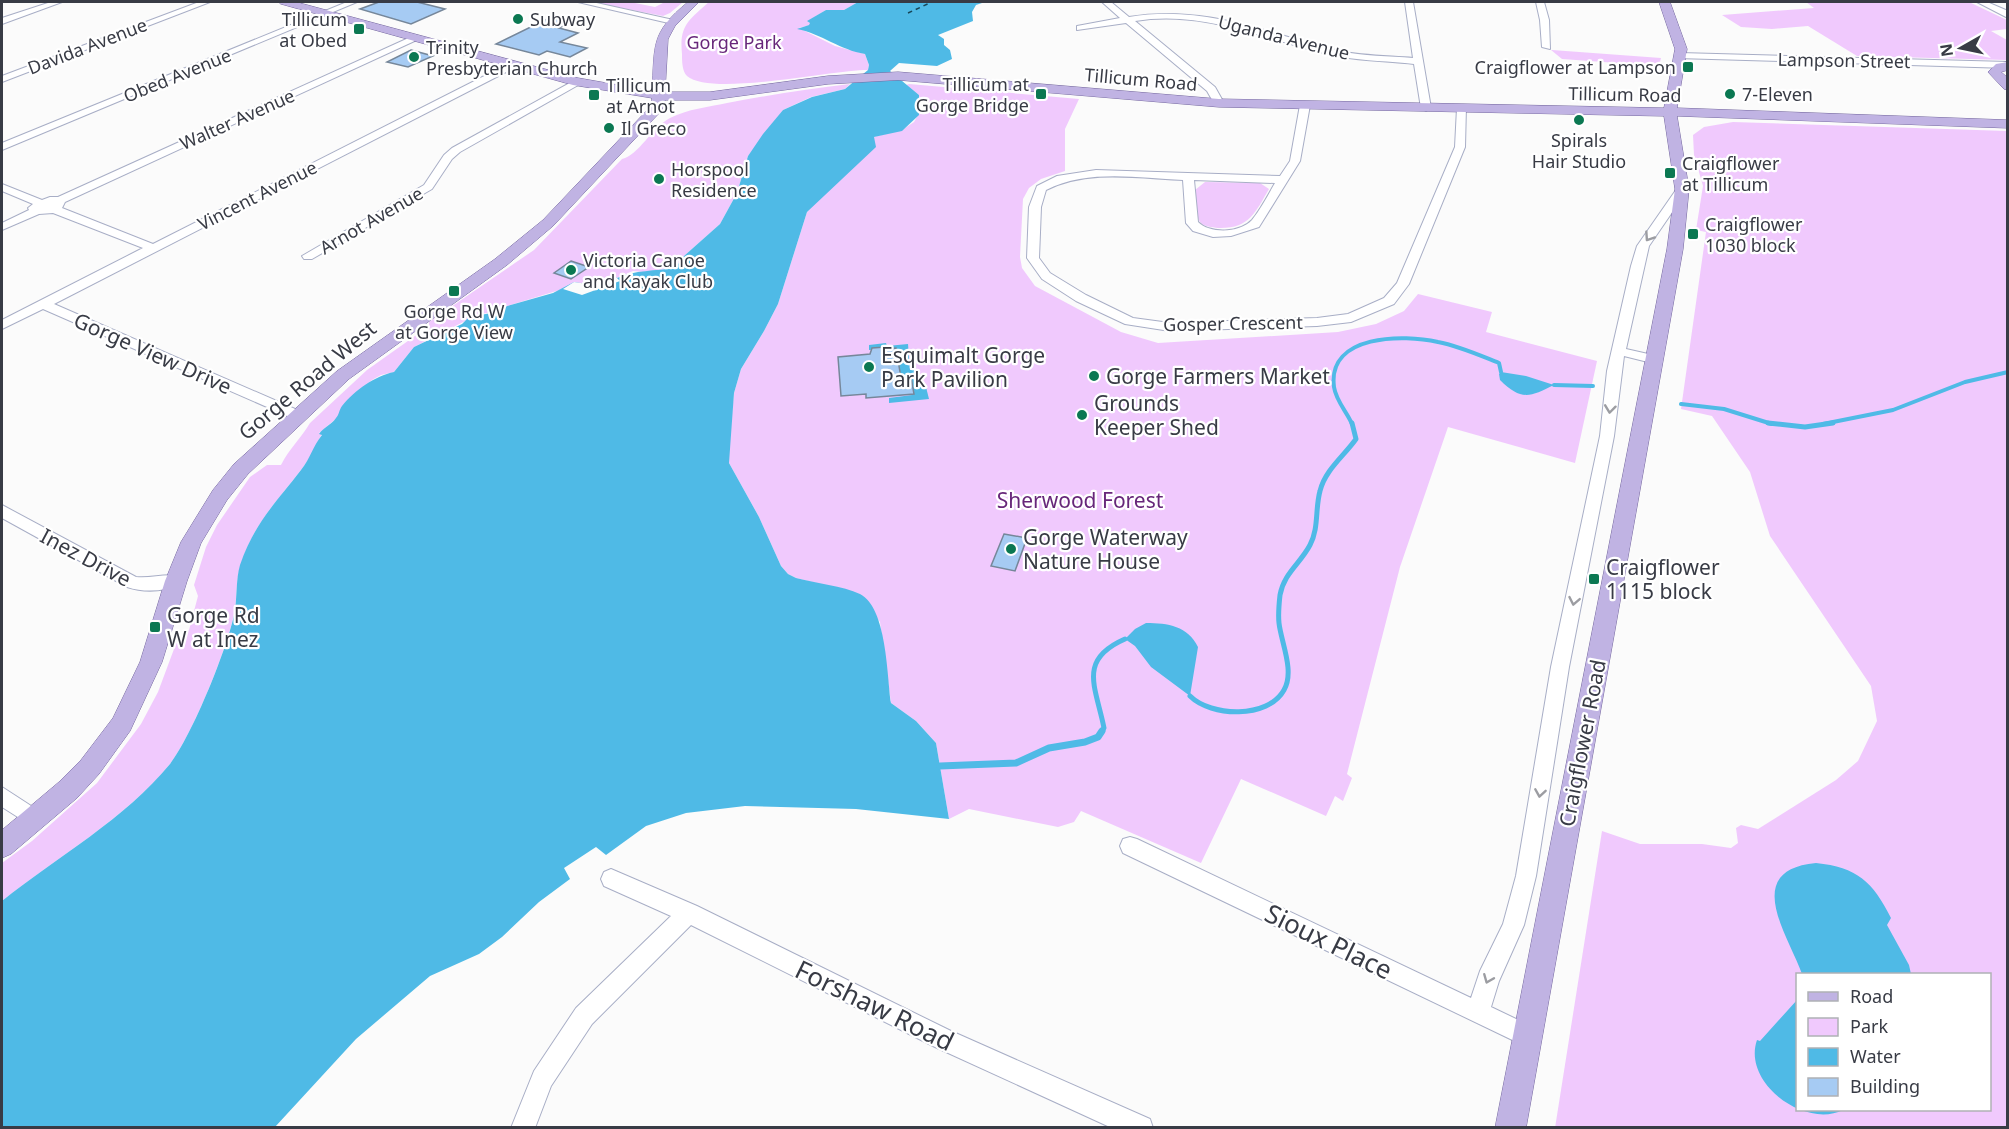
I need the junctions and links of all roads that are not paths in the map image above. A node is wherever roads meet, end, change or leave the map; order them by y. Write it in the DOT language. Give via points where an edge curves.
graph roads {
  1 [pos="58,2"];
  2 [pos="206,2"];
  3 [pos="285,2"];
  4 [pos="353,2"];
  5 [pos="582,2"];
  6 [pos="694,2"];
  7 [pos="1106,2"];
  8 [pos="1409,2"];
  9 [pos="1540,2"];
  10 [pos="1665,2"];
  11 [pos="1981,2"];
  12 [pos="326,13"];
  13 [pos="2007,15"];
  14 [pos="1128,20"];
  15 [pos="2,21"];
  16 [pos="673,21"];
  17 [pos="1080,28"];
  18 [pos="416,38"];
  19 [pos="1547,47"];
  20 [pos="1680,56"];
  21 [pos="1418,61"];
  22 [pos="661,64"];
  23 [pos="513,65"];
  24 [pos="2007,65"];
  25 [pos="2,79"];
  26 [pos="577,82"];
  27 [pos="2007,86"];
  28 [pos="605,88"];
  29 [pos="729,95"];
  30 [pos="660,96"];
  31 [pos="1219,103"];
  32 [pos="1305,105"];
  33 [pos="1426,108"];
  34 [pos="1462,108"];
  35 [pos="1670,112"];
  36 [pos="1729,115"];
  37 [pos="2007,124"];
  38 [pos="629,138"];
  39 [pos="2,147"];
  40 [pos="1675,147"];
  41 [pos="1188,177"];
  42 [pos="1284,180"];
  43 [pos="2,188"];
  44 [pos="1682,189"];
  45 [pos="56,205"];
  46 [pos="38,207"];
  47 [pos="2,227"];
  48 [pos="153,248"];
  49 [pos="308,256"];
  50 [pos="42,304"];
  51 [pos="2,325"];
  52 [pos="1619,351"];
  53 [pos="1653,359"];
  54 [pos="297,415"];
  55 [pos="2,511"];
  56 [pos="176,581"];
  57 [pos="2,796"];
  58 [pos="35,819"];
  59 [pos="2,846"];
  60 [pos="1130,846"];
  61 [pos="611,879"];
  62 [pos="689,914"];
  63 [pos="1478,1012"];
  64 [pos="1527,1036"];
  65 [pos="523,1128"];
  66 [pos="1141,1128"];
  67 [pos="1510,1128"];
  1 -- 15 [label="street"];
  2 -- 25 [label="street, Davida Avenue"];
  3 -- 12 [label="main road, Tillicum Road"];
  4 -- 12 [label="street, Obed Avenue"];
  5 -- 16 [label="street"];
  6 -- 16 [label="main road, Gorge Road West"];
  7 -- 14 [label="street"];
  8 -- 21 [label="street"];
  9 -- 19 [label="street" via="1547,25"];
  10 -- 20 [label="main road, Craigflower Road" via="1682,49"];
  11 -- 13 [label="street"];
  12 -- 18 [label="main road, Tillicum Road"];
  12 -- 39 [label="street, Obed Avenue"];
  14 -- 17 [label="street, Uganda Avenue"];
  14 -- 21 [label="street, Uganda Avenue" via="1161,15 1203,17 1342,54"];
  14 -- 31 [label="street" via="1210,89"];
  16 -- 22 [label="main road, Gorge Road West" via="662,40"];
  18 -- 23 [label="main road, Tillicum Road"];
  18 -- 45 [label="street, Walter Avenue"];
  20 -- 24 [label="street, Lampson Street"];
  20 -- 35 [label="main road, Craigflower Road"];
  21 -- 33 [label="street"];
  22 -- 28 [label="main road" via="642,83"];
  22 -- 29 [label="main road" via="675,80 697,91"];
  22 -- 30 [label="main road, Gorge Road West"];
  23 -- 26 [label="main road, Tillicum Road"];
  23 -- 48 [label="street, Vincent Avenue"];
  24 -- 27 [label="main road" via="1994,72"];
  26 -- 28 [label="main road, Tillicum Road"];
  26 -- 49 [label="street, Arnot Avenue" via="456,150 428,187"];
  28 -- 30 [label="main road, Tillicum Road"];
  29 -- 30 [label="main road, Tillicum Road"];
  29 -- 31 [label="main road, Tillicum Road" via="848,78 912,77"];
  29 -- 38 [label="main road" via="672,112"];
  30 -- 38 [label="main road, Gorge Road West" via="650,117"];
  31 -- 32 [label="main road, Tillicum Road"];
  32 -- 33 [label="main road, Tillicum Road"];
  32 -- 42 [label="street" via="1295,160"];
  33 -- 34 [label="main road, Tillicum Road"];
  34 -- 35 [label="main road, Tillicum Road"];
  34 -- 41 [label="street, Gosper Crescent" via="1460,147 1403,284 1389,301 1351,318 1170,327 1130,321 1046,276 1033,258 1035,207 1041,188 1047,184 1096,173"];
  35 -- 36 [label="main road, Tillicum Road"];
  35 -- 40 [label="main road, Craigflower Road"];
  36 -- 37 [label="main road, Tillicum Road"];
  36 -- 40 [label="main road" via="1684,128 1676,136"];
  38 -- 54 [label="main road, Gorge Road West" via="525,242 361,360"];
  40 -- 44 [label="main road, Craigflower Road"];
  41 -- 42 [label="street, Gosper Crescent"];
  41 -- 42 [label="street" via="1192,223 1211,233 1240,231 1255,224"];
  43 -- 46 [label="street"];
  44 -- 52 [label="street, Craigflower Road, one-way" via="1643,246"];
  44 -- 53 [label="main road, Craigflower Road" via="1675,249"];
  45 -- 46 [label="street"];
  45 -- 48 [label="street"];
  46 -- 47 [label="street"];
  48 -- 50 [label="street, Vincent Avenue"];
  50 -- 51 [label="street, Vincent Avenue"];
  50 -- 54 [label="street, Gorge View Drive"];
  52 -- 53 [label="street"];
  52 -- 63 [label="street, Craigflower Road, one-way" via="1607,436 1560,667 1526,876 1513,925 1488,979"];
  53 -- 64 [label="main road, Craigflower Road"];
  54 -- 56 [label="main road, Gorge Road West" via="251,458 220,495 195,535"];
  55 -- 56 [label="street, Inez Drive" via="133,583"];
  56 -- 58 [label="main road, Gorge Road West" via="151,662 122,724 90,767"];
  57 -- 58 [label="street"];
  58 -- 59 [label="main road, Gorge Road West"];
  60 -- 63 [label="street, Sioux Place"];
  61 -- 62 [label="street, Forshaw Road"];
  62 -- 65 [label="street" via="584,1016 542,1079"];
  62 -- 66 [label="street, Forshaw Road" via="943,1039"];
  63 -- 64 [label="street, Sioux Place"];
  64 -- 67 [label="main road, Craigflower Road"];
}
